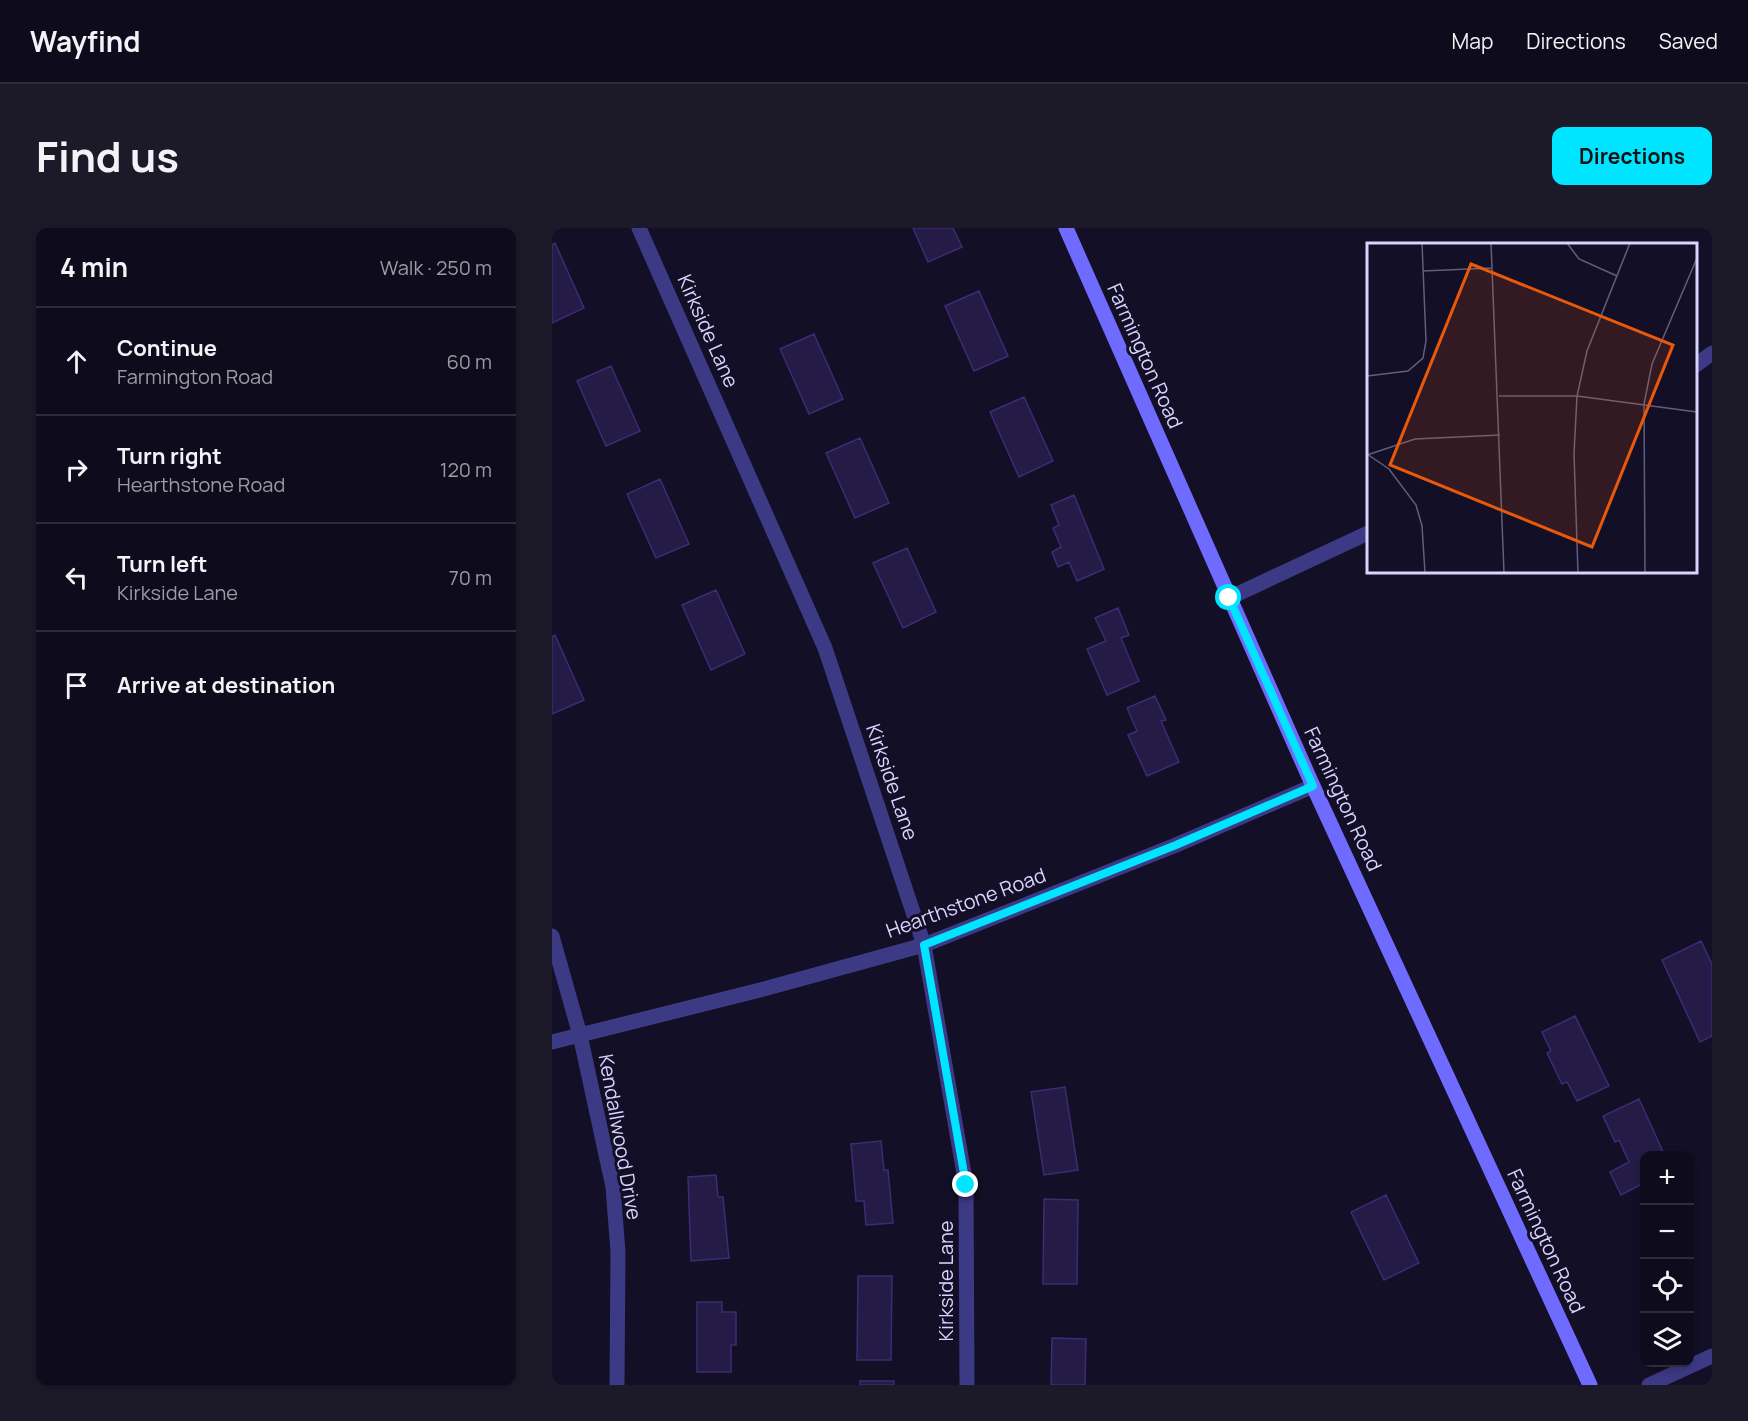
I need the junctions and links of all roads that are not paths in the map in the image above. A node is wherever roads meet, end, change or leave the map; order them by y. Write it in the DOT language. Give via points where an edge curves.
graph roads {
  1 [pos="639,228"];
  2 [pos="1066,228"];
  3 [pos="1712,353"];
  4 [pos="1697,364"];
  5 [pos="1367,533"];
  6 [pos="1229,598"];
  7 [pos="1313,786"];
  8 [pos="552,936"];
  9 [pos="924,945"];
  10 [pos="580,1035"];
  11 [pos="552,1042"];
  12 [pos="1712,1356"];
  13 [pos="617,1385"];
  14 [pos="968,1385"];
  15 [pos="1590,1385"];
  16 [pos="1649,1385"];
  1 -- 9 [label="street, Kirkside Lane" via="825,648"];
  2 -- 6 [label="street, Farmington Road"];
  3 -- 4 [label="street"];
  5 -- 6 [label="street"];
  6 -- 7 [label="street, Farmington Road"];
  7 -- 9 [label="street, Hearthstone Road"];
  7 -- 15 [label="street, Farmington Road"];
  8 -- 10 [label="street, Kendallwood Drive"];
  9 -- 10 [label="street, Hearthstone Road"];
  9 -- 14 [label="street, Kirkside Lane" via="966,1185"];
  10 -- 11 [label="street, Hearthstone Road"];
  10 -- 13 [label="street, Kendallwood Drive" via="613,1186 619,1272"];
  12 -- 16 [label="street"];
}
